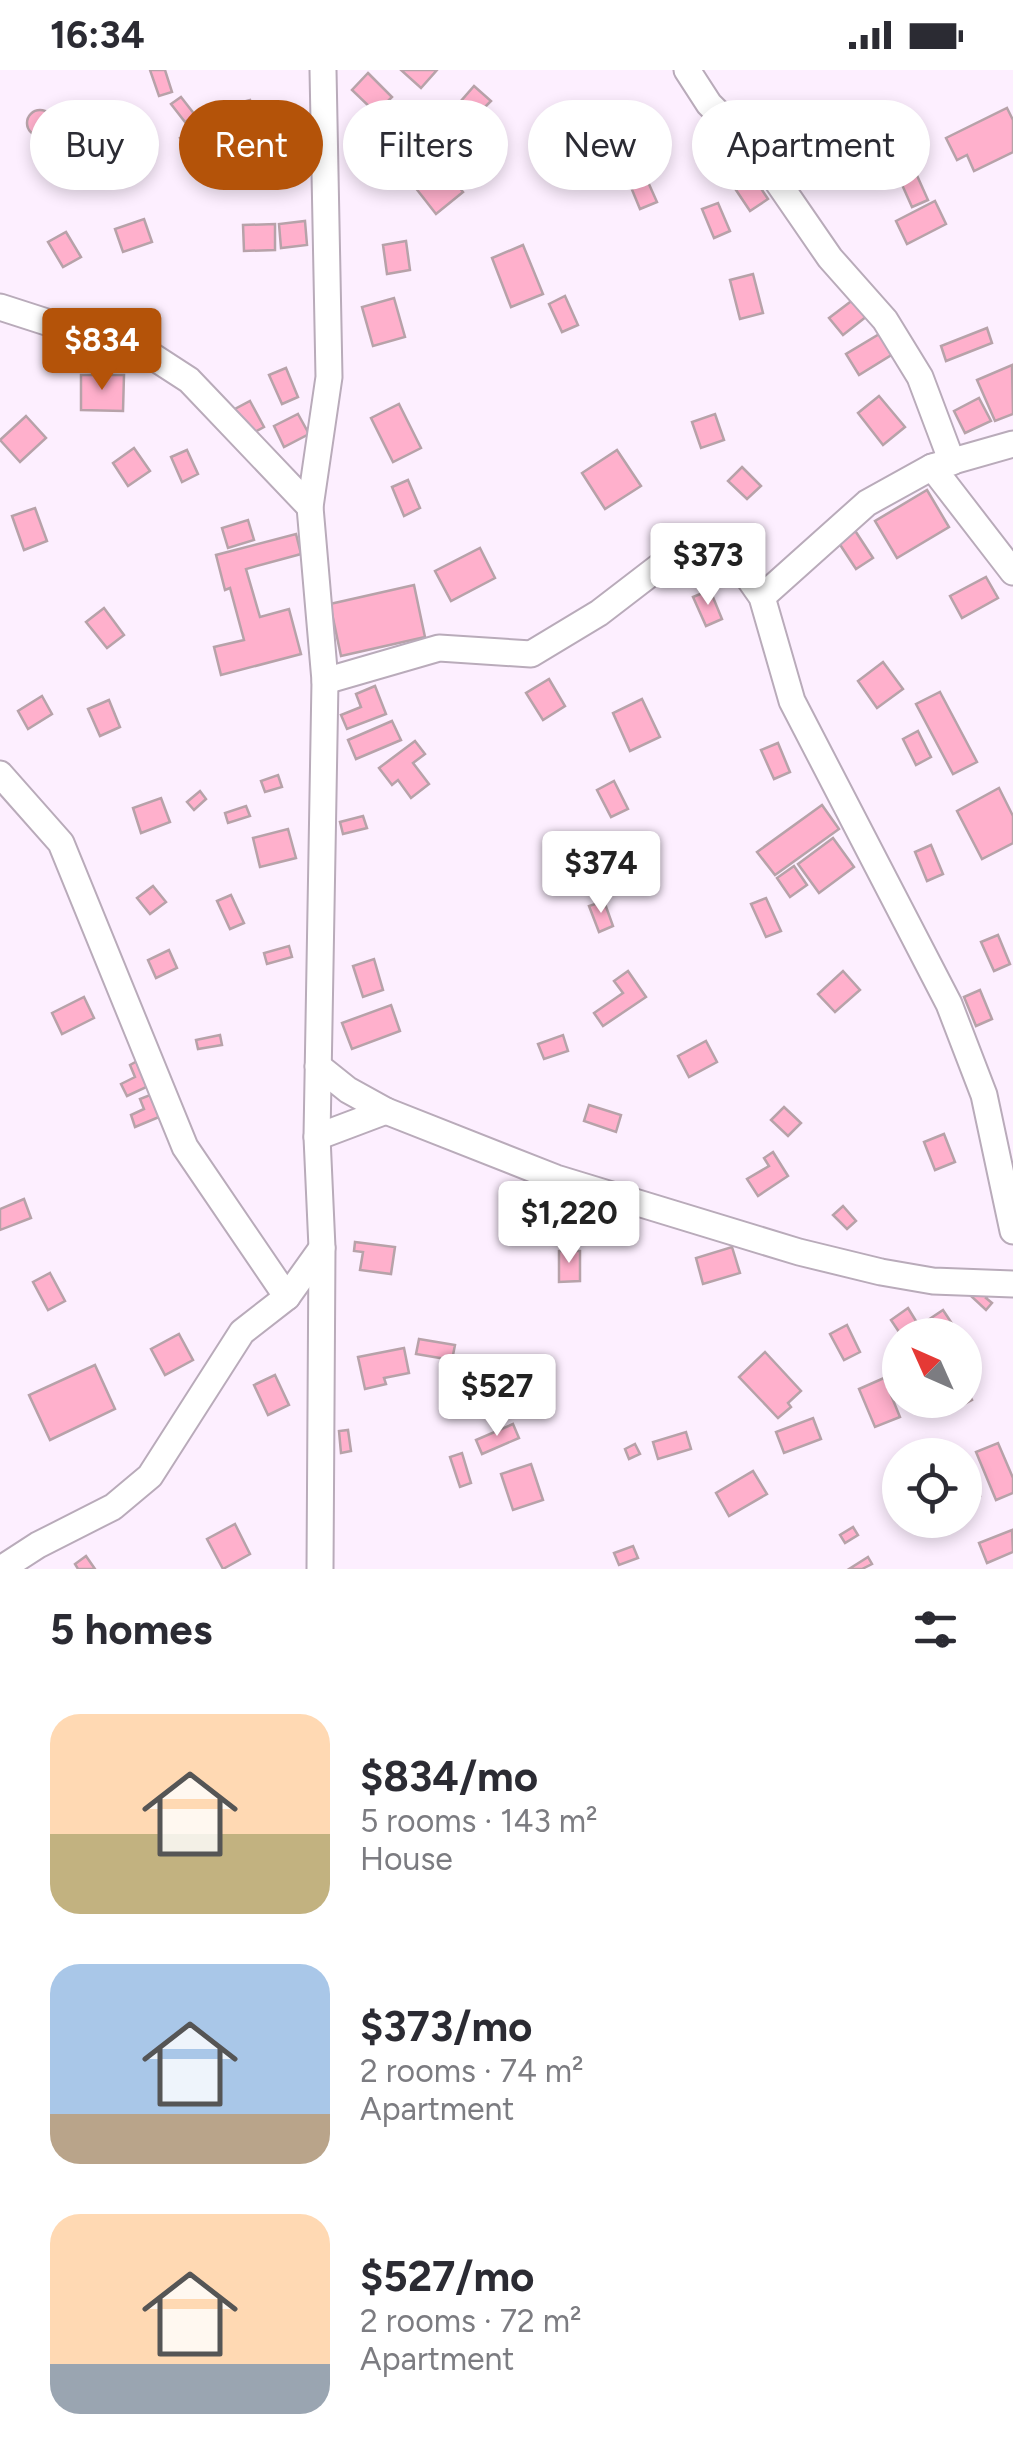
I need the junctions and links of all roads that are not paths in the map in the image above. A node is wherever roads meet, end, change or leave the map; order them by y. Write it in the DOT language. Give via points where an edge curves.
graph roads {
  1 [pos="324,70"];
  2 [pos="687,70"];
  3 [pos="0,307"];
  4 [pos="1013,444"];
  5 [pos="942,465"];
  6 [pos="310,507"];
  7 [pos="1013,572"];
  8 [pos="762,597"];
  9 [pos="326,680"];
  10 [pos="0,774"];
  11 [pos="318,1066"];
  12 [pos="386,1111"];
  13 [pos="317,1136"];
  14 [pos="1013,1231"];
  15 [pos="322,1248"];
  16 [pos="1013,1284"];
  17 [pos="287,1297"];
  18 [pos="1,1569"];
  19 [pos="320,1569"];
  1 -- 6 [label="street" via="329,377"];
  2 -- 5 [label="street" via="709,104 757,152 830,258 886,320 920,377"];
  3 -- 6 [label="street" via="152,356 189,380"];
  4 -- 5 [label="street"];
  5 -- 7 [label="street"];
  5 -- 8 [label="street" via="867,503"];
  6 -- 9 [label="street"];
  8 -- 9 [label="street" via="730,550 711,542 681,550 531,654 439,648"];
  8 -- 14 [label="street" via="792,702 949,1004 984,1095"];
  9 -- 11 [label="street"];
  10 -- 17 [label="street" via="60,843 185,1147"];
  11 -- 12 [label="street"];
  11 -- 13 [label="street"];
  12 -- 13 [label="street"];
  12 -- 16 [label="street" via="556,1178 800,1252 933,1281"];
  13 -- 15 [label="street"];
  15 -- 17 [label="street"];
  15 -- 19 [label="street"];
  17 -- 18 [label="street" via="242,1332 150,1476 113,1507"];
}
